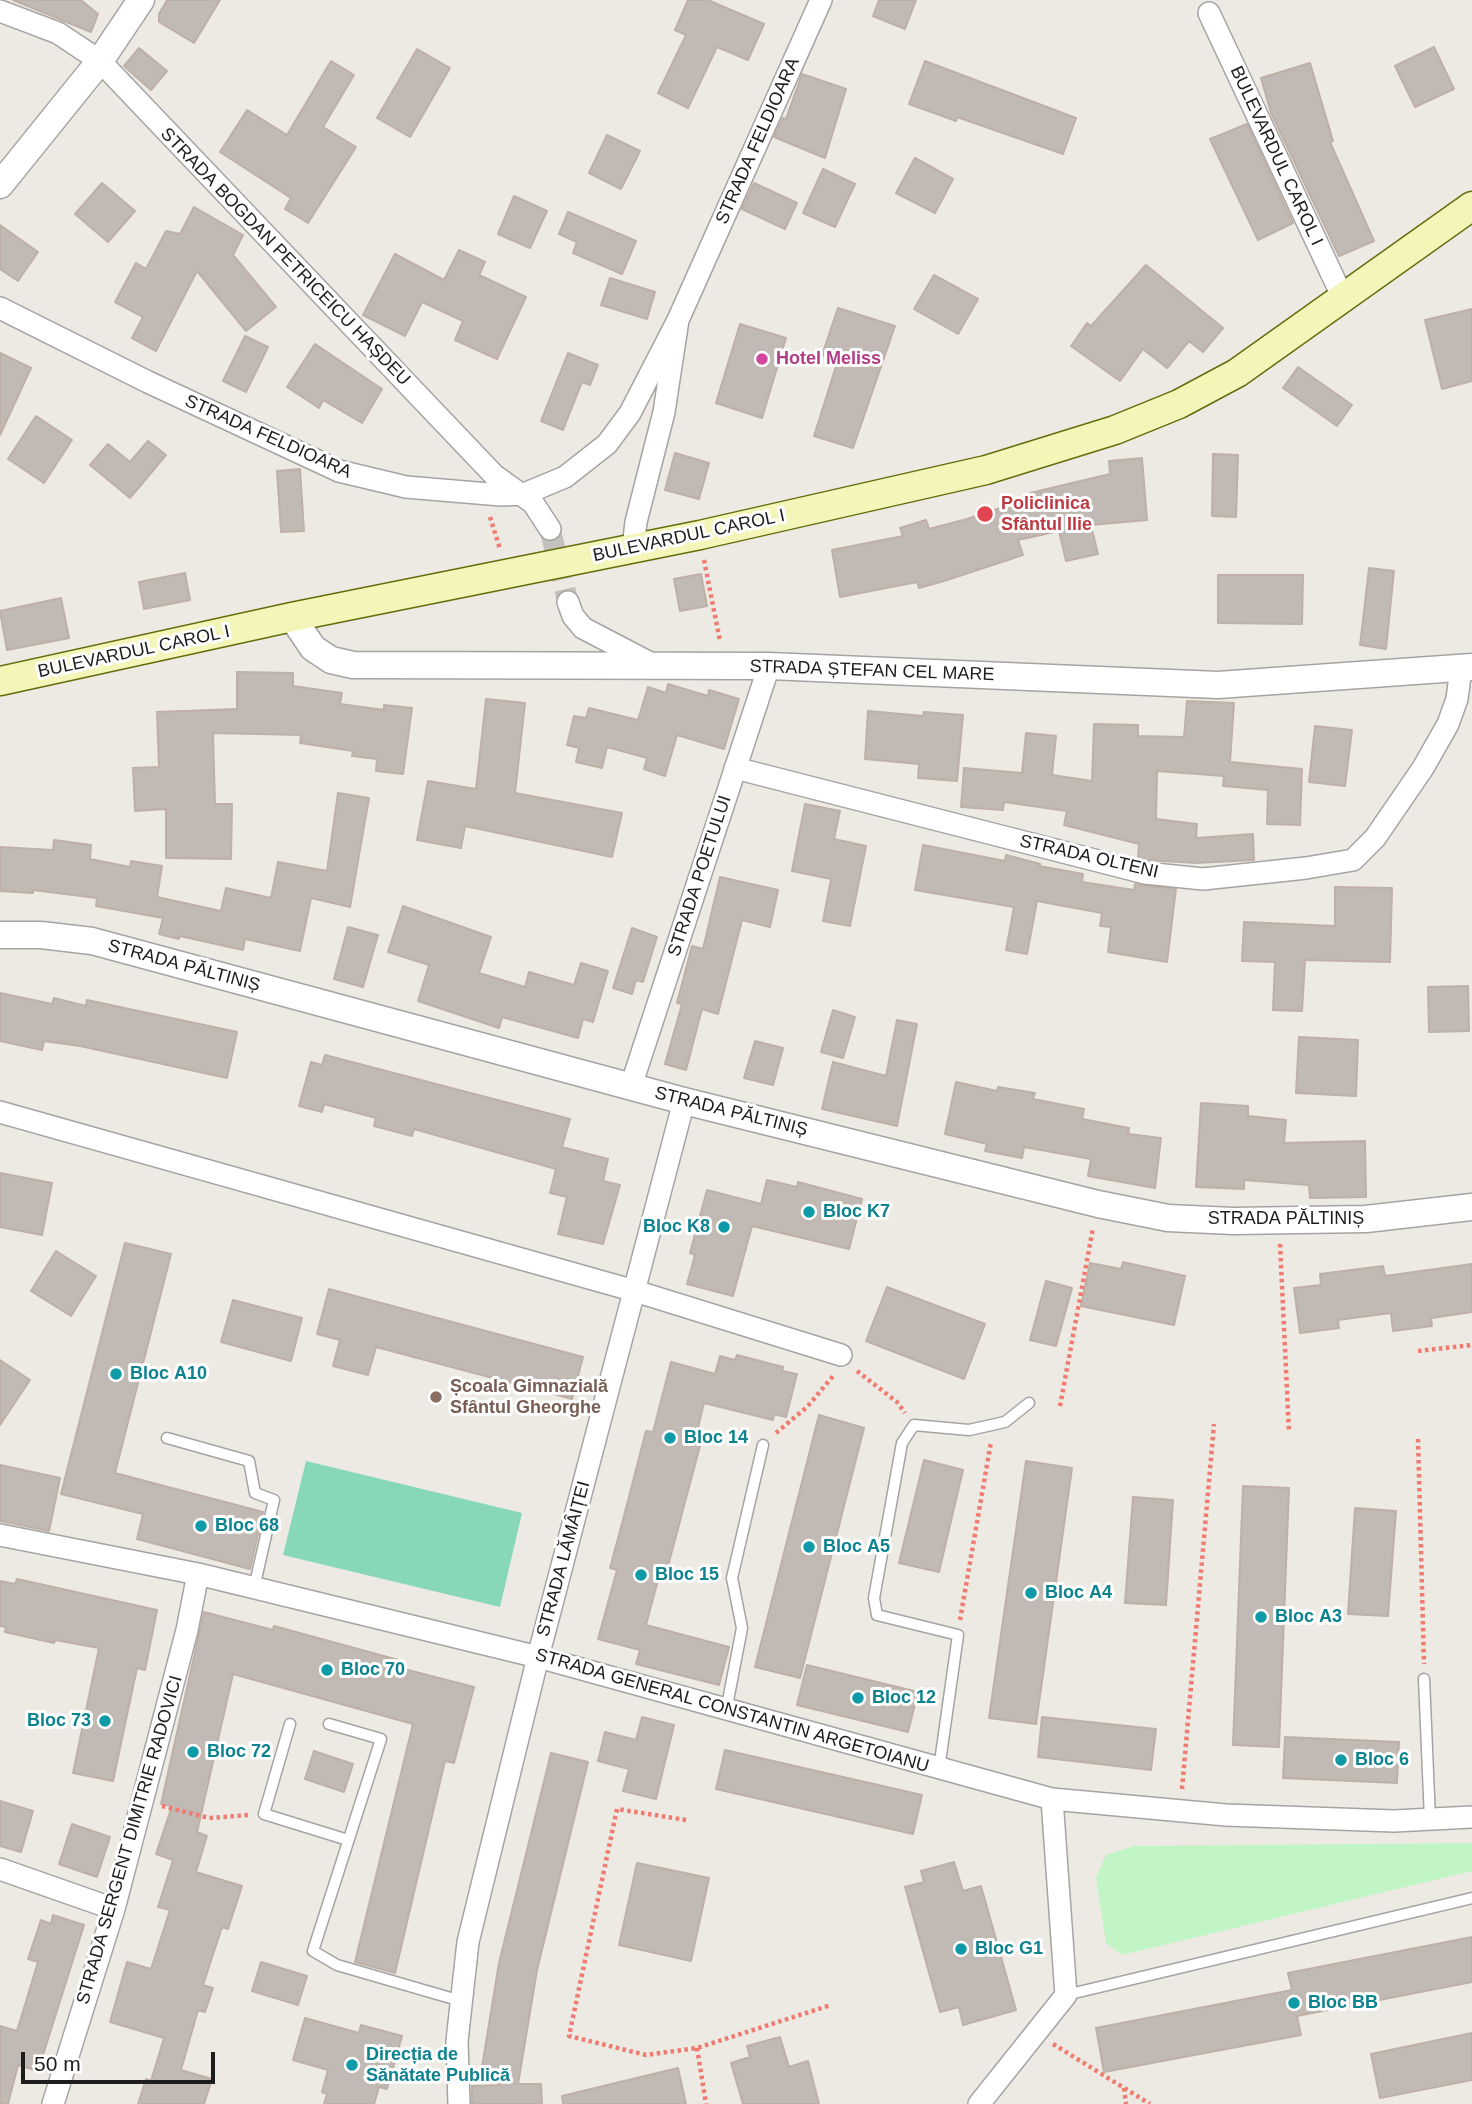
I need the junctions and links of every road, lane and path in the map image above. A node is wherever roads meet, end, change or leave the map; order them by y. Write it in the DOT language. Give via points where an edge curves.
graph roads {
  1 [pos="141,0"];
  2 [pos="821,0"];
  3 [pos="0,11"];
  4 [pos="1209,13"];
  5 [pos="100,61"];
  6 [pos="0,185"];
  7 [pos="1472,206"];
  8 [pos="1343,298"];
  9 [pos="0,308"];
  10 [pos="678,320"];
  11 [pos="483,494"];
  12 [pos="524,494"];
  13 [pos="550,529"];
  14 [pos="700,535"];
  15 [pos="633,548"];
  16 [pos="507,573"];
  17 [pos="568,602"];
  18 [pos="292,617"];
  19 [pos="652,664"];
  20 [pos="725,666"];
  21 [pos="769,666"];
  22 [pos="1467,668"];
  23 [pos="0,681"];
  24 [pos="735,768"];
  25 [pos="0,935"];
  26 [pos="631,1086"];
  27 [pos="684,1101"];
  28 [pos="0,1112"];
  29 [pos="1098,1204"];
  30 [pos="1472,1207"];
  31 [pos="1279,1221"];
  32 [pos="635,1291"];
  33 [pos="1472,1345"];
  34 [pos="1418,1351"];
  35 [pos="841,1355"];
  36 [pos="1030,1403"];
  37 [pos="1060,1406"];
  38 [pos="1214,1424"];
  39 [pos="914,1425"];
  40 [pos="994,1425"];
  41 [pos="1289,1432"];
  42 [pos="167,1438"];
  43 [pos="1418,1439"];
  44 [pos="763,1445"];
  45 [pos="0,1535"];
  46 [pos="198,1574"];
  47 [pos="254,1588"];
  48 [pos="958,1635"];
  49 [pos="538,1657"];
  50 [pos="1424,1679"];
  51 [pos="726,1711"];
  52 [pos="290,1724"];
  53 [pos="329,1724"];
  54 [pos="939,1769"];
  55 [pos="1052,1799"];
  56 [pos="142,1802"];
  57 [pos="1180,1811"];
  58 [pos="264,1814"];
  59 [pos="1472,1817"];
  60 [pos="1430,1819"];
  61 [pos="686,1821"];
  62 [pos="348,1840"];
  63 [pos="0,1869"];
  64 [pos="1472,1898"];
  65 [pos="114,1909"];
  66 [pos="1066,1995"];
  67 [pos="461,2001"];
  68 [pos="831,2005"];
  69 [pos="1036,2034"];
  70 [pos="697,2049"];
  71 [pos="1124,2088"];
  72 [pos="53,2104"];
  73 [pos="459,2104"];
  74 [pos="706,2104"];
  75 [pos="979,2104"];
  76 [pos="1126,2104"];
  77 [pos="1150,2104"];
  1 -- 5 [label="street"];
  2 -- 10 [label="street, STRADA FELDIOARA"];
  3 -- 5 [label="street, STRADA BOGDAN PETRICEICU HAȘDEU" via="58,33"];
  4 -- 8 [label="street, BULEVARDUL CAROL I"];
  5 -- 6 [label="street"];
  5 -- 12 [label="street, STRADA BOGDAN PETRICEICU HAȘDEU" via="494,475"];
  7 -- 8 [label="main road, BULEVARDUL CAROL I"];
  8 -- 14 [label="main road, BULEVARDUL CAROL I" via="1237,373 1179,404 1115,430 986,470"];
  9 -- 11 [label="street, STRADA FELDIOARA" via="339,471 406,488"];
  10 -- 12 [label="street, STRADA FELDIOARA" via="630,413 607,444 565,477"];
  10 -- 15 [label="street, STRADA FELDIOARA" via="664,412"];
  11 -- 12 [label="street, STRADA FELDIOARA"];
  11 -- 16 [label="path"];
  12 -- 13 [label="street, STRADA BOGDAN PETRICEICU HAȘDEU"];
  14 -- 15 [label="main road, BULEVARDUL CAROL I"];
  14 -- 20 [label="path"];
  15 -- 16 [label="main road, BULEVARDUL CAROL I"];
  16 -- 18 [label="main road, BULEVARDUL CAROL I"];
  17 -- 19 [label="street" via="583,628"];
  18 -- 19 [label="street, STRADA ȘTEFAN CEL MARE" via="313,648 331,660 352,665"];
  18 -- 23 [label="main road, BULEVARDUL CAROL I"];
  19 -- 20 [label="street, STRADA ȘTEFAN CEL MARE"];
  20 -- 21 [label="street, STRADA ȘTEFAN CEL MARE"];
  21 -- 22 [label="street, STRADA ȘTEFAN CEL MARE" via="1219,685"];
  21 -- 24 [label="street, STRADA POETULUI"];
  22 -- 24 [label="street, STRADA OLTENI" via="1448,724 1375,838 1353,860 1306,868 1203,879 1145,873"];
  24 -- 26 [label="street, STRADA POETULUI"];
  25 -- 26 [label="street, STRADA PĂLTINIȘ" via="92,942"];
  26 -- 27 [label="street, STRADA PĂLTINIȘ"];
  27 -- 29 [label="street, STRADA PĂLTINIȘ"];
  27 -- 32 [label="street, STRADA LĂMÂIȚEI"];
  28 -- 32 [label="street"];
  29 -- 31 [label="street, STRADA PĂLTINIȘ" via="1168,1218"];
  29 -- 37 [label="path"];
  30 -- 31 [label="street, STRADA PĂLTINIȘ" via="1366,1219"];
  31 -- 41 [label="path"];
  32 -- 35 [label="street"];
  32 -- 49 [label="street, STRADA LĂMÂIȚEI"];
  33 -- 34 [label="path"];
  35 -- 39 [label="path" via="897,1402"];
  35 -- 44 [label="path" via="835,1374 807,1407"];
  36 -- 40 [label="lane"];
  38 -- 57 [label="path"];
  39 -- 40 [label="lane" via="970,1430"];
  39 -- 48 [label="lane" via="902,1443 874,1598 877,1615"];
  40 -- 48 [label="path"];
  42 -- 47 [label="lane" via="249,1461 256,1493 274,1500"];
  43 -- 50 [label="path"];
  44 -- 51 [label="lane" via="732,1578 742,1628"];
  45 -- 46 [label="street, STRADA GENERAL CONSTANTIN ARGETOIANU"];
  46 -- 47 [label="street, STRADA GENERAL CONSTANTIN ARGETOIANU"];
  46 -- 56 [label="street, STRADA SERGENT DIMITRIE RADOVICI"];
  47 -- 49 [label="street, STRADA GENERAL CONSTANTIN ARGETOIANU"];
  48 -- 54 [label="lane"];
  49 -- 51 [label="street, STRADA GENERAL CONSTANTIN ARGETOIANU"];
  49 -- 67 [label="street, STRADA LĂMÂIȚEI" via="468,1942"];
  50 -- 60 [label="lane"];
  51 -- 54 [label="street, STRADA GENERAL CONSTANTIN ARGETOIANU"];
  52 -- 58 [label="lane"];
  53 -- 62 [label="lane" via="380,1739"];
  54 -- 55 [label="street, STRADA GENERAL CONSTANTIN ARGETOIANU"];
  55 -- 57 [label="street, STRADA GENERAL CONSTANTIN ARGETOIANU"];
  55 -- 66 [label="street"];
  56 -- 58 [label="path" via="209,1818"];
  56 -- 65 [label="street, STRADA SERGENT DIMITRIE RADOVICI"];
  57 -- 60 [label="street, STRADA GENERAL CONSTANTIN ARGETOIANU"];
  58 -- 62 [label="lane"];
  59 -- 60 [label="street, STRADA GENERAL CONSTANTIN ARGETOIANU"];
  61 -- 70 [label="path" via="617,1809 569,2036 646,2056"];
  62 -- 67 [label="lane" via="313,1951 337,1965"];
  63 -- 65 [label="street"];
  64 -- 66 [label="lane"];
  65 -- 72 [label="street, STRADA SERGENT DIMITRIE RADOVICI"];
  66 -- 69 [label="street"];
  67 -- 73 [label="street, STRADA LĂMÂIȚEI"];
  68 -- 70 [label="path"];
  69 -- 71 [label="path"];
  69 -- 75 [label="street"];
  70 -- 74 [label="path"];
  71 -- 76 [label="path"];
  71 -- 77 [label="path"];
}
